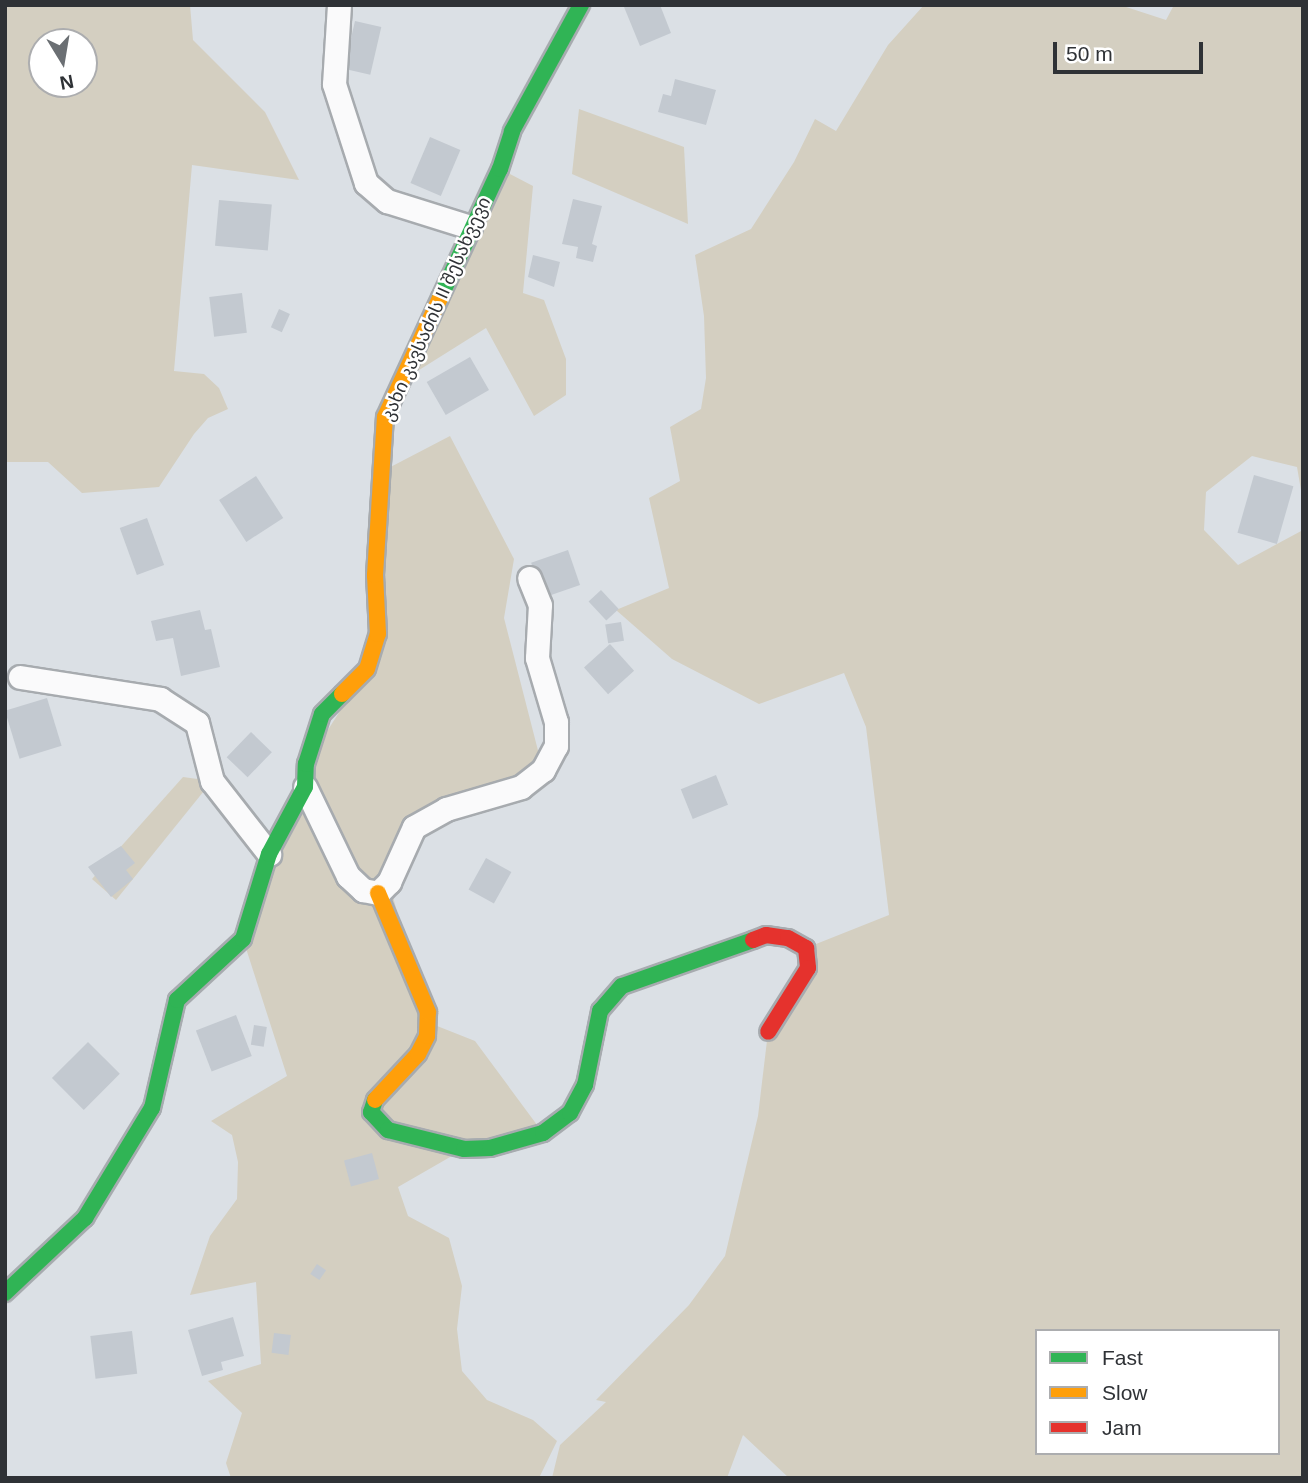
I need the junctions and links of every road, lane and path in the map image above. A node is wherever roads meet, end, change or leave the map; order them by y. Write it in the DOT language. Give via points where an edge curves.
graph roads {
  1 [pos="339,5"];
  2 [pos="581,5"];
  3 [pos="470,228"];
  4 [pos="529,578"];
  5 [pos="20,677"];
  6 [pos="305,787"];
  7 [pos="269,854"];
  8 [pos="378,893"];
  9 [pos="768,1032"];
  10 [pos="5,1293"];
  1 -- 3 [label="street" via="334,84 366,183 387,201"];
  2 -- 3 [label="street, კახი კავსაძის II შესახვევი" via="512,131 500,169"];
  3 -- 6 [label="street, კახი კავსაძის II შესახვევი" via="385,417 375,575 378,634 367,669 322,714 306,764"];
  4 -- 8 [label="street" via="540,605 537,659 556,722 556,746 543,770 521,787 446,809 414,827 389,882"];
  5 -- 7 [label="street" via="160,699 197,723 212,781"];
  6 -- 7 [label="street, კახი კავსაძის II შესახვევი"];
  6 -- 8 [label="street" via="348,876 363,890"];
  7 -- 10 [label="street, კახი კავსაძის II შესახვევი" via="243,939 177,1000 152,1108 118,1166 85,1218"];
  8 -- 9 [label="street" via="428,1012 427,1036 418,1054 377,1095 372,1112 388,1130 464,1149 490,1148 543,1133 570,1112 585,1085 600,1011 622,986 766,935 788,938 806,948 808,968"];
}
